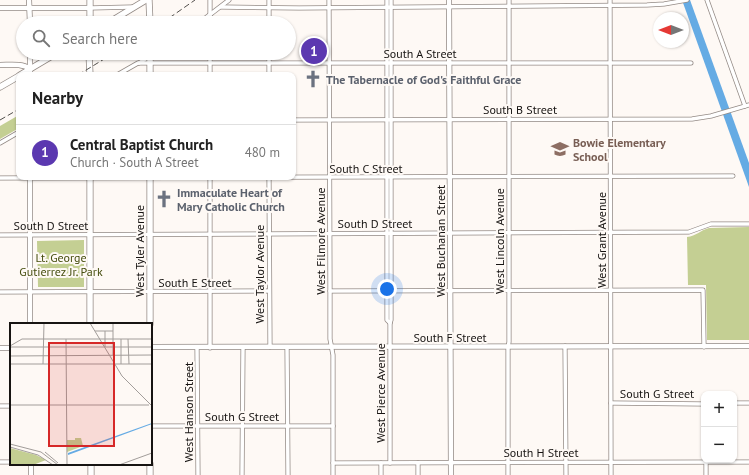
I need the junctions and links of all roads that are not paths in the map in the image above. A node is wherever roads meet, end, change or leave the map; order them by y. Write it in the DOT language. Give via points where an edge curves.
graph roads {
  1 [pos="29,0"];
  2 [pos="90,0"];
  3 [pos="146,0"];
  4 [pos="149,0"];
  5 [pos="210,0"];
  6 [pos="229,0"];
  7 [pos="269,0"];
  8 [pos="329,0"];
  9 [pos="386,0"];
  10 [pos="390,0"];
  11 [pos="449,0"];
  12 [pos="509,0"];
  13 [pos="610,0"];
  14 [pos="687,0"];
  15 [pos="707,0"];
  16 [pos="221,6"];
  17 [pos="388,6"];
  18 [pos="450,6"];
  19 [pos="508,6"];
  20 [pos="610,6"];
  21 [pos="135,7"];
  22 [pos="269,7"];
  23 [pos="329,7"];
  24 [pos="0,8"];
  25 [pos="29,8"];
  26 [pos="90,8"];
  27 [pos="30,16"];
  28 [pos="90,16"];
  29 [pos="120,16"];
  30 [pos="150,16"];
  31 [pos="210,16"];
  32 [pos="269,16"];
  33 [pos="30,60"];
  34 [pos="47,60"];
  35 [pos="90,60"];
  36 [pos="142,60"];
  37 [pos="150,60"];
  38 [pos="210,60"];
  39 [pos="269,60"];
  40 [pos="138,63"];
  41 [pos="389,63"];
  42 [pos="449,63"];
  43 [pos="509,63"];
  44 [pos="610,63"];
  45 [pos="691,63"];
  46 [pos="150,64"];
  47 [pos="210,64"];
  48 [pos="269,64"];
  49 [pos="330,64"];
  50 [pos="0,65"];
  51 [pos="30,72"];
  52 [pos="90,72"];
  53 [pos="122,72"];
  54 [pos="150,72"];
  55 [pos="210,72"];
  56 [pos="269,72"];
  57 [pos="16,77"];
  58 [pos="0,87"];
  59 [pos="747,106"];
  60 [pos="611,119"];
  61 [pos="296,120"];
  62 [pos="330,120"];
  63 [pos="389,120"];
  64 [pos="450,120"];
  65 [pos="509,120"];
  66 [pos="16,134"];
  67 [pos="0,143"];
  68 [pos="611,176"];
  69 [pos="733,176"];
  70 [pos="296,177"];
  71 [pos="389,177"];
  72 [pos="509,177"];
  73 [pos="0,178"];
  74 [pos="16,178"];
  75 [pos="330,178"];
  76 [pos="450,178"];
  77 [pos="30,180"];
  78 [pos="90,180"];
  79 [pos="150,180"];
  80 [pos="210,180"];
  81 [pos="269,180"];
  82 [pos="749,224"];
  83 [pos="611,232"];
  84 [pos="389,233"];
  85 [pos="450,233"];
  86 [pos="509,233"];
  87 [pos="0,234"];
  88 [pos="150,234"];
  89 [pos="210,234"];
  90 [pos="269,234"];
  91 [pos="330,234"];
  92 [pos="30,235"];
  93 [pos="90,235"];
  94 [pos="611,290"];
  95 [pos="269,291"];
  96 [pos="330,291"];
  97 [pos="390,291"];
  98 [pos="450,291"];
  99 [pos="510,291"];
  100 [pos="0,292"];
  101 [pos="30,292"];
  102 [pos="90,292"];
  103 [pos="150,292"];
  104 [pos="210,292"];
  105 [pos="30,323"];
  106 [pos="90,323"];
  107 [pos="150,323"];
  108 [pos="565,346"];
  109 [pos="749,346"];
  110 [pos="152,347"];
  111 [pos="270,347"];
  112 [pos="287,347"];
  113 [pos="331,347"];
  114 [pos="390,347"];
  115 [pos="508,347"];
  116 [pos="611,347"];
  117 [pos="704,347"];
  118 [pos="197,348"];
  119 [pos="210,348"];
  120 [pos="243,348"];
  121 [pos="450,348"];
  122 [pos="610,403"];
  123 [pos="737,403"];
  124 [pos="749,403"];
  125 [pos="701,404"];
  126 [pos="152,426"];
  127 [pos="198,426"];
  128 [pos="242,426"];
  129 [pos="288,426"];
  130 [pos="333,426"];
  131 [pos="701,461"];
  132 [pos="451,462"];
  133 [pos="508,462"];
  134 [pos="566,462"];
  135 [pos="611,462"];
  136 [pos="737,462"];
  137 [pos="749,462"];
  138 [pos="333,463"];
  139 [pos="381,463"];
  140 [pos="390,463"];
  141 [pos="418,463"];
  142 [pos="706,463"];
  143 [pos="90,465"];
  144 [pos="91,475"];
  145 [pos="198,475"];
  146 [pos="242,475"];
  147 [pos="288,475"];
  148 [pos="333,475"];
  149 [pos="381,475"];
  150 [pos="418,475"];
  151 [pos="451,475"];
  152 [pos="508,475"];
  153 [pos="566,475"];
  154 [pos="611,475"];
  155 [pos="706,475"];
  1 -- 25 [label="street"];
  2 -- 26 [label="main road"];
  3 -- 21 [label="main road"];
  4 -- 30 [label="main road"];
  5 -- 31 [label="street"];
  6 -- 16 [label="street"];
  7 -- 22 [label="street"];
  8 -- 23 [label="street, West Filmore Avenue"];
  9 -- 17 [label="street"];
  10 -- 17 [label="street"];
  11 -- 18 [label="street, West Buchanan Street"];
  12 -- 19 [label="street, West Lincoln Avenue"];
  13 -- 20 [label="street, West Grant Avenue"];
  14 -- 20 [label="street" via="647,6"];
  15 -- 59 [label="street"];
  16 -- 22 [label="street"];
  16 -- 31 [label="street"];
  17 -- 18 [label="street"];
  17 -- 23 [label="street"];
  17 -- 41 [label="street, West Pierce Avenue"];
  18 -- 19 [label="street"];
  18 -- 42 [label="street, West Buchanan Street"];
  19 -- 20 [label="street"];
  19 -- 43 [label="street, West Lincoln Avenue"];
  20 -- 44 [label="street, West Grant Avenue"];
  21 -- 26 [label="street"];
  21 -- 29 [label="main road"];
  22 -- 23 [label="street"];
  22 -- 32 [label="street"];
  23 -- 49 [label="street, West Filmore Avenue"];
  24 -- 25 [label="street"];
  25 -- 26 [label="street"];
  25 -- 27 [label="street"];
  26 -- 28 [label="main road"];
  33 -- 51 [label="street"];
  34 -- 51 [label="main road"];
  35 -- 52 [label="main road"];
  36 -- 40 [label="street"];
  37 -- 46 [label="main road"];
  38 -- 47 [label="street"];
  39 -- 48 [label="street"];
  40 -- 46 [label="street, South A Street"];
  40 -- 53 [label="street"];
  41 -- 42 [label="street, South A Street"];
  41 -- 49 [label="street, South A Street"];
  41 -- 63 [label="street, West Pierce Avenue"];
  42 -- 43 [label="street, South A Street"];
  42 -- 64 [label="street, West Buchanan Street"];
  43 -- 44 [label="street, South A Street"];
  43 -- 65 [label="street, West Lincoln Avenue"];
  44 -- 45 [label="street, South A Street"];
  44 -- 60 [label="street, West Grant Avenue"];
  46 -- 47 [label="street, South A Street"];
  46 -- 54 [label="main road"];
  47 -- 48 [label="street, South A Street"];
  47 -- 55 [label="street"];
  48 -- 49 [label="street, South A Street"];
  48 -- 56 [label="street"];
  49 -- 62 [label="street, West Filmore Avenue"];
  50 -- 51 [label="street" via="26,66"];
  57 -- 58 [label="main road"];
  59 -- 60 [label="street, South B Street" via="692,119"];
  60 -- 65 [label="street, South B Street"];
  60 -- 68 [label="street, West Grant Avenue"];
  61 -- 62 [label="street, South B Street"];
  62 -- 63 [label="street, South B Street"];
  62 -- 75 [label="street, West Filmore Avenue"];
  63 -- 64 [label="street, South B Street"];
  63 -- 71 [label="street, West Pierce Avenue"];
  64 -- 65 [label="street, South B Street"];
  64 -- 76 [label="street, West Buchanan Street"];
  65 -- 72 [label="street, West Lincoln Avenue"];
  66 -- 67 [label="street"];
  68 -- 69 [label="street, South C Street"];
  68 -- 72 [label="street, South C Street"];
  68 -- 83 [label="street, West Grant Avenue"];
  70 -- 75 [label="street, South C Street"];
  71 -- 75 [label="street, South C Street"];
  71 -- 76 [label="street, South C Street"];
  71 -- 84 [label="street, West Pierce Avenue"];
  72 -- 76 [label="street, South C Street"];
  72 -- 86 [label="street, West Lincoln Avenue"];
  73 -- 74 [label="street, South C Street"];
  75 -- 91 [label="street, West Filmore Avenue"];
  76 -- 85 [label="street, West Buchanan Street"];
  77 -- 92 [label="street"];
  78 -- 93 [label="main road"];
  79 -- 88 [label="main road, West Tyler Avenue"];
  80 -- 89 [label="street"];
  81 -- 90 [label="street, West Taylor Avenue"];
  82 -- 83 [label="street, South D Street" via="711,224 689,232"];
  83 -- 86 [label="street, South D Street"];
  83 -- 94 [label="street, West Grant Avenue"];
  84 -- 85 [label="street, South D Street"];
  84 -- 91 [label="street, South D Street"];
  84 -- 97 [label="street, West Pierce Avenue"];
  85 -- 86 [label="street, South D Street"];
  85 -- 98 [label="street, West Buchanan Street"];
  86 -- 99 [label="street, West Lincoln Avenue"];
  87 -- 92 [label="street, South D Street"];
  88 -- 89 [label="street, South D Street"];
  88 -- 93 [label="street, South D Street"];
  88 -- 103 [label="main road, West Tyler Avenue"];
  89 -- 90 [label="street, South D Street"];
  89 -- 104 [label="street"];
  90 -- 91 [label="street, South D Street"];
  90 -- 95 [label="street, West Taylor Avenue"];
  91 -- 96 [label="street, West Filmore Avenue"];
  92 -- 93 [label="street, South D Street"];
  92 -- 101 [label="street"];
  93 -- 102 [label="main road"];
  94 -- 99 [label="street"];
  94 -- 116 [label="street, West Grant Avenue"];
  94 -- 117 [label="street" via="703,290"];
  95 -- 104 [label="street, South E Street"];
  95 -- 111 [label="street, West Taylor Avenue"];
  96 -- 97 [label="street"];
  96 -- 113 [label="street, West Filmore Avenue"];
  97 -- 98 [label="street"];
  97 -- 114 [label="street, West Pierce Avenue"];
  98 -- 99 [label="street"];
  98 -- 121 [label="street, West Buchanan Street"];
  99 -- 115 [label="street, West Lincoln Avenue"];
  100 -- 101 [label="street, South E Street"];
  101 -- 102 [label="street, South E Street"];
  101 -- 105 [label="street"];
  102 -- 103 [label="street, South E Street"];
  102 -- 106 [label="main road"];
  103 -- 104 [label="street, South E Street"];
  103 -- 107 [label="main road, West Tyler Avenue"];
  104 -- 119 [label="street"];
  108 -- 115 [label="street, South F Street"];
  108 -- 116 [label="street, South F Street"];
  108 -- 134 [label="street"];
  109 -- 117 [label="street, South F Street"];
  110 -- 118 [label="street, South F Street"];
  111 -- 112 [label="street, South F Street"];
  111 -- 120 [label="street, South F Street"];
  112 -- 113 [label="street, South F Street"];
  112 -- 129 [label="street"];
  113 -- 114 [label="street, South F Street"];
  113 -- 130 [label="street, West Filmore Avenue"];
  114 -- 121 [label="street, South F Street"];
  114 -- 140 [label="street, West Pierce Avenue"];
  115 -- 121 [label="street, South F Street"];
  115 -- 133 [label="street, West Lincoln Avenue"];
  116 -- 117 [label="street, South F Street"];
  116 -- 122 [label="street, West Grant Avenue"];
  118 -- 119 [label="street, South F Street"];
  118 -- 127 [label="street, West Hanson Street"];
  119 -- 120 [label="street, South F Street"];
  120 -- 128 [label="street"];
  121 -- 132 [label="street, West Buchanan Street"];
  122 -- 125 [label="street, South G Street"];
  122 -- 135 [label="street, West Grant Avenue"];
  123 -- 124 [label="street"];
  126 -- 127 [label="street, South G Street"];
  127 -- 128 [label="street, South G Street"];
  127 -- 145 [label="street, West Hanson Street"];
  128 -- 129 [label="street, South G Street"];
  128 -- 146 [label="street"];
  129 -- 130 [label="street, South G Street"];
  129 -- 147 [label="street"];
  130 -- 138 [label="street, West Filmore Avenue"];
  131 -- 135 [label="street, South H Street"];
  132 -- 133 [label="street, South H Street"];
  132 -- 141 [label="street, South H Street"];
  132 -- 151 [label="street, West Buchanan Street"];
  133 -- 134 [label="street, South H Street"];
  133 -- 152 [label="street, West Lincoln Avenue"];
  134 -- 135 [label="street, South H Street"];
  134 -- 153 [label="street"];
  135 -- 154 [label="street, West Grant Avenue"];
  136 -- 137 [label="street, South H Street"];
  138 -- 139 [label="street, South H Street"];
  138 -- 148 [label="street, West Filmore Avenue"];
  139 -- 140 [label="street, South H Street"];
  139 -- 149 [label="street"];
  140 -- 141 [label="street, South H Street"];
  141 -- 150 [label="street"];
  142 -- 155 [label="street"];
  143 -- 144 [label="main road"];
}
